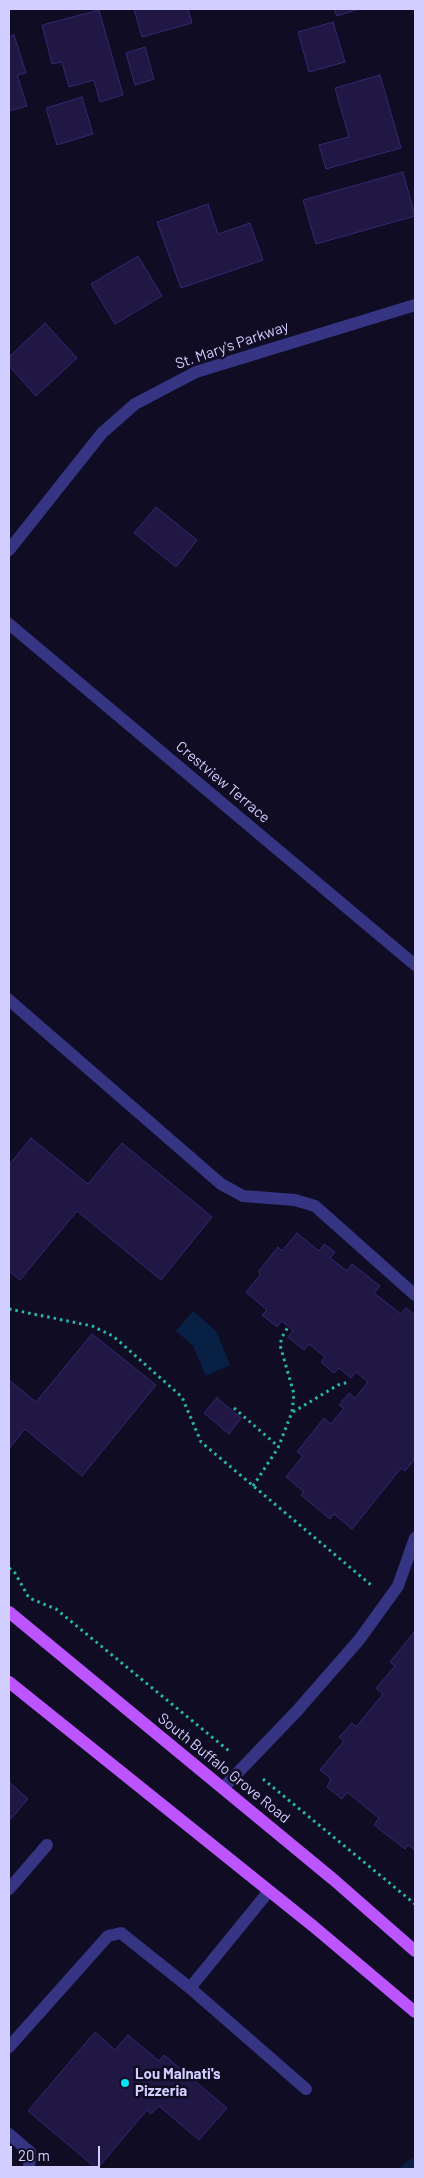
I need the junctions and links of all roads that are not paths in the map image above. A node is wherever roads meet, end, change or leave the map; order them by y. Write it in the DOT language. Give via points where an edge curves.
graph roads {
  1 [pos="415,305"];
  2 [pos="9,550"];
  3 [pos="9,624"];
  4 [pos="415,965"];
  5 [pos="9,1000"];
  6 [pos="415,1295"];
  7 [pos="415,1538"];
  8 [pos="9,1612"];
  9 [pos="9,1682"];
  10 [pos="223,1788"];
  11 [pos="48,1845"];
  12 [pos="9,1889"];
  13 [pos="269,1891"];
  14 [pos="415,1951"];
  15 [pos="190,1988"];
  16 [pos="415,2012"];
  17 [pos="9,2047"];
  18 [pos="306,2089"];
  19 [pos="9,2134"];
  20 [pos="29,2169"];
  1 -- 2 [label="street, St. Mary's Parkway" via="196,372 134,404 102,433"];
  3 -- 4 [label="street, Crestview Terrace"];
  5 -- 6 [label="street" via="221,1184 243,1196 295,1200 315,1206"];
  7 -- 10 [label="street" via="398,1586 360,1640"];
  8 -- 10 [label="main road, South Buffalo Grove Road"];
  9 -- 13 [label="main road"];
  10 -- 14 [label="main road, South Buffalo Grove Road"];
  11 -- 12 [label="street"];
  13 -- 15 [label="street"];
  13 -- 16 [label="main road"];
  15 -- 17 [label="street" via="121,1933 108,1936"];
  15 -- 18 [label="street"];
  19 -- 20 [label="street" via="30,2152"];
}
